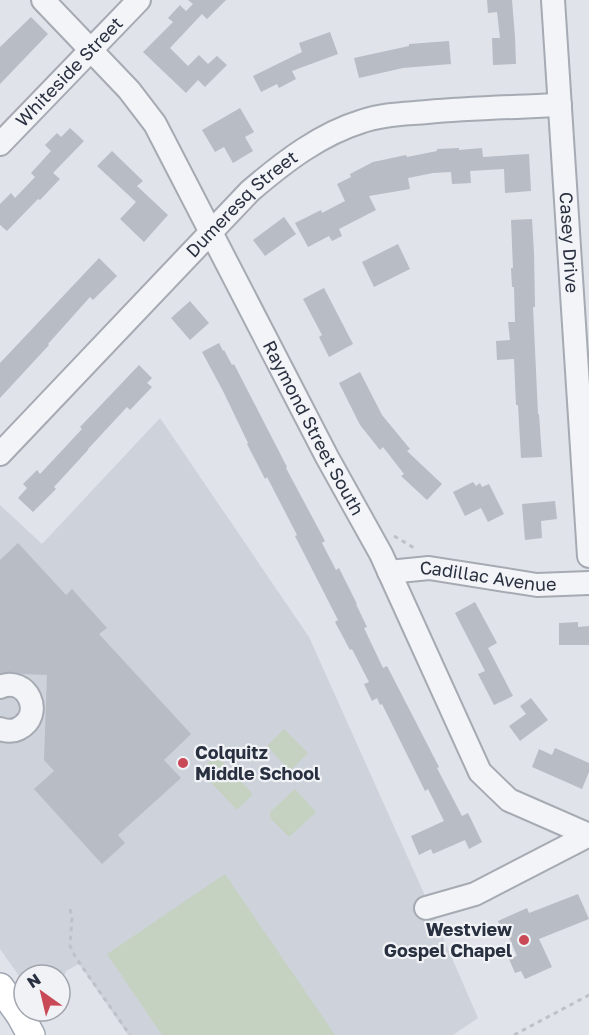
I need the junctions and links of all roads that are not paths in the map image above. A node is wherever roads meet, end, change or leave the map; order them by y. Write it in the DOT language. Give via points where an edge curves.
graph roads {
  1 [pos="42,0"];
  2 [pos="139,0"];
  3 [pos="553,0"];
  4 [pos="91,49"];
  5 [pos="560,105"];
  6 [pos="0,144"];
  7 [pos="211,232"];
  8 [pos="0,454"];
  9 [pos="589,556"];
  10 [pos="389,572"];
  11 [pos="589,583"];
  12 [pos="0,687"];
  13 [pos="0,729"];
  14 [pos="589,835"];
  15 [pos="433,905"];
  16 [pos="0,987"];
  17 [pos="0,999"];
  18 [pos="19,1035"];
  19 [pos="31,1035"];
  1 -- 4 [label="street, Raymond Street South"];
  2 -- 4 [label="street, Whiteside Street"];
  3 -- 5 [label="street, Casey Drive"];
  4 -- 6 [label="street, Whiteside Street"];
  4 -- 7 [label="street, Raymond Street South" via="155,124"];
  5 -- 7 [label="street, Dumeresq Street" via="466,109 362,121 321,139 275,170"];
  5 -- 9 [label="street, Casey Drive"];
  7 -- 8 [label="street, Dumeresq Street"];
  7 -- 10 [label="street, Raymond Street South"];
  10 -- 11 [label="street, Cadillac Avenue" via="429,568 537,585"];
  10 -- 14 [label="street, Raymond Street South" via="480,772 509,800"];
  12 -- 13 [label="street" via="16,686 26,692 32,702 32,715 26,725 15,731"];
  14 -- 15 [label="street" via="475,894"];
  16 -- 19 [label="main road"];
  17 -- 18 [label="main road"];
}
